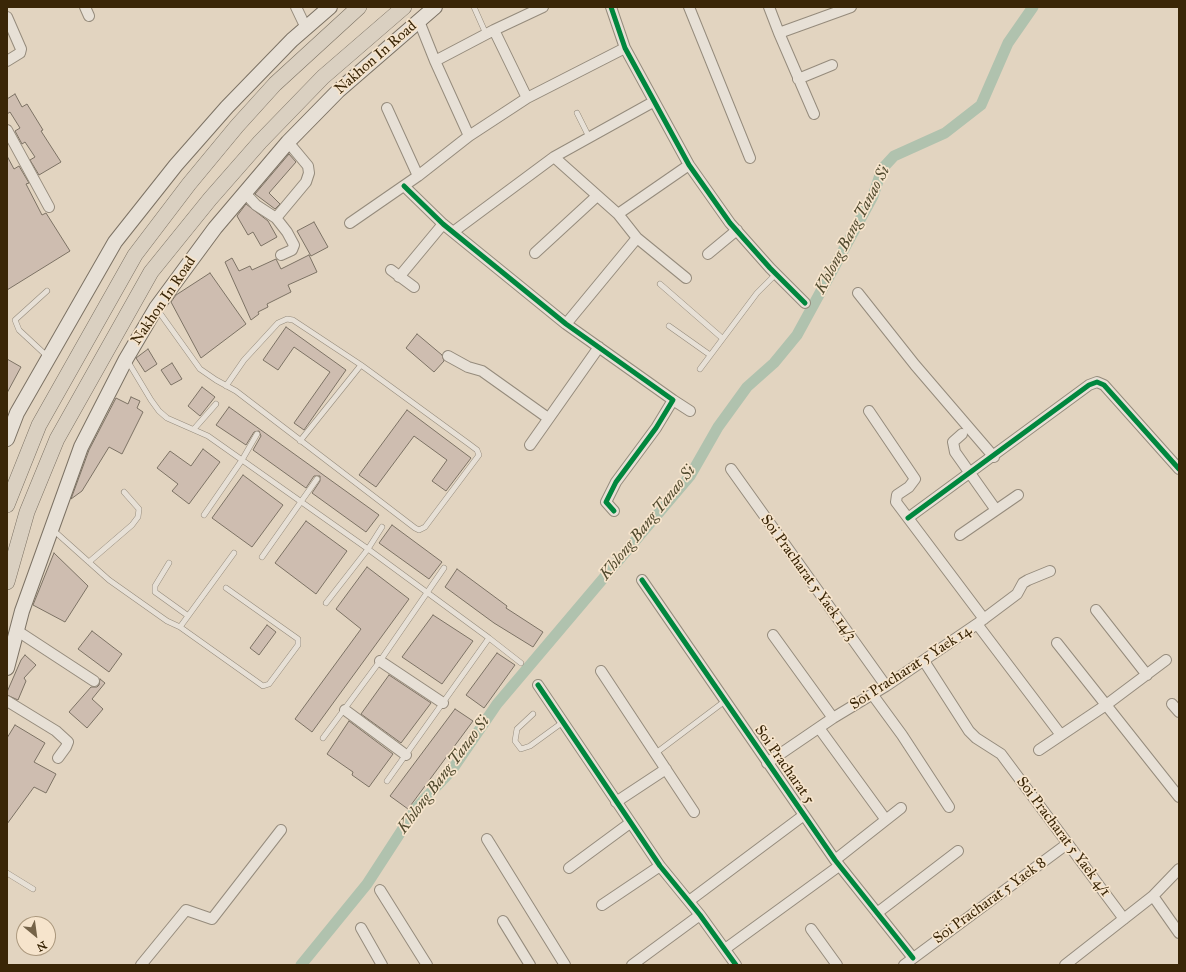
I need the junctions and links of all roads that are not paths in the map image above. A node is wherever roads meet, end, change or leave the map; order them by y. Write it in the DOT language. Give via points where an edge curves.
graph roads {
  1 [pos="296,7"];
  2 [pos="330,7"];
  3 [pos="359,7"];
  4 [pos="404,7"];
  5 [pos="435,7"];
  6 [pos="474,7"];
  7 [pos="543,7"];
  8 [pos="611,7"];
  9 [pos="689,7"];
  10 [pos="769,7"];
  11 [pos="851,7"];
  12 [pos="7,17"];
  13 [pos="419,21"];
  14 [pos="306,28"];
  15 [pos="490,32"];
  16 [pos="779,34"];
  17 [pos="625,48"];
  18 [pos="7,61"];
  19 [pos="434,61"];
  20 [pos="832,65"];
  21 [pos="798,79"];
  22 [pos="527,98"];
  23 [pos="653,102"];
  24 [pos="387,108"];
  25 [pos="577,113"];
  26 [pos="814,114"];
  27 [pos="7,130"];
  28 [pos="470,136"];
  29 [pos="589,137"];
  30 [pos="288,142"];
  31 [pos="554,157"];
  32 [pos="750,158"];
  33 [pos="689,164"];
  34 [pos="418,176"];
  35 [pos="404,186"];
  36 [pos="245,193"];
  37 [pos="597,196"];
  38 [pos="50,207"];
  39 [pos="618,214"];
  40 [pos="276,218"];
  41 [pos="350,223"];
  42 [pos="443,224"];
  43 [pos="737,230"];
  44 [pos="453,232"];
  45 [pos="637,238"];
  46 [pos="535,253"];
  47 [pos="708,254"];
  48 [pos="281,255"];
  49 [pos="391,270"];
  50 [pos="776,274"];
  51 [pos="400,277"];
  52 [pos="686,278"];
  53 [pos="660,284"];
  54 [pos="414,287"];
  55 [pos="47,291"];
  56 [pos="858,293"];
  57 [pos="805,303"];
  58 [pos="156,308"];
  59 [pos="566,324"];
  60 [pos="669,326"];
  61 [pos="722,338"];
  62 [pos="599,348"];
  63 [pos="710,354"];
  64 [pos="448,356"];
  65 [pos="48,358"];
  66 [pos="126,360"];
  67 [pos="361,364"];
  68 [pos="700,369"];
  69 [pos="226,386"];
  70 [pos="673,400"];
  71 [pos="216,404"];
  72 [pos="690,411"];
  73 [pos="869,411"];
  74 [pos="548,418"];
  75 [pos="194,429"];
  76 [pos="8,431"];
  77 [pos="257,434"];
  78 [pos="962,434"];
  79 [pos="300,441"];
  80 [pos="530,445"];
  81 [pos="994,457"];
  82 [pos="242,460"];
  83 [pos="731,470"];
  84 [pos="1179,470"];
  85 [pos="970,474"];
  86 [pos="318,479"];
  87 [pos="124,492"];
  88 [pos="1018,495"];
  89 [pos="302,502"];
  90 [pos="7,505"];
  91 [pos="996,510"];
  92 [pos="614,511"];
  93 [pos="204,515"];
  94 [pos="908,518"];
  95 [pos="51,527"];
  96 [pos="382,527"];
  97 [pos="960,535"];
  98 [pos="368,549"];
  99 [pos="234,553"];
  100 [pos="262,557"];
  101 [pos="89,562"];
  102 [pos="169,563"];
  103 [pos="444,568"];
  104 [pos="1050,571"];
  105 [pos="642,580"];
  106 [pos="7,582"];
  107 [pos="226,588"];
  108 [pos="428,593"];
  109 [pos="326,603"];
  110 [pos="1096,610"];
  111 [pos="187,615"];
  112 [pos="980,622"];
  113 [pos="180,627"];
  114 [pos="16,630"];
  115 [pos="773,635"];
  116 [pos="489,638"];
  117 [pos="1057,643"];
  118 [pos="1166,660"];
  119 [pos="380,661"];
  120 [pos="924,661"];
  121 [pos="521,663"];
  122 [pos="7,668"];
  123 [pos="601,670"];
  124 [pos="1147,675"];
  125 [pos="94,682"];
  126 [pos="538,685"];
  127 [pos="886,686"];
  128 [pos="872,694"];
  129 [pos="725,700"];
  130 [pos="7,701"];
  131 [pos="443,703"];
  132 [pos="1106,704"];
  133 [pos="1172,704"];
  134 [pos="345,710"];
  135 [pos="1179,712"];
  136 [pos="533,714"];
  137 [pos="833,718"];
  138 [pos="563,722"];
  139 [pos="819,728"];
  140 [pos="1061,735"];
  141 [pos="323,738"];
  142 [pos="1039,750"];
  143 [pos="656,753"];
  144 [pos="406,755"];
  145 [pos="58,758"];
  146 [pos="767,763"];
  147 [pos="666,769"];
  148 [pos="387,781"];
  149 [pos="1179,797"];
  150 [pos="616,802"];
  151 [pos="949,807"];
  152 [pos="901,808"];
  153 [pos="694,812"];
  154 [pos="804,815"];
  155 [pos="886,820"];
  156 [pos="630,823"];
  157 [pos="280,830"];
  158 [pos="487,839"];
  159 [pos="1067,844"];
  160 [pos="958,851"];
  161 [pos="837,863"];
  162 [pos="660,866"];
  163 [pos="569,868"];
  164 [pos="1179,869"];
  165 [pos="7,873"];
  166 [pos="33,889"];
  167 [pos="380,890"];
  168 [pos="1153,896"];
  169 [pos="689,901"];
  170 [pos="602,905"];
  171 [pos="877,913"];
  172 [pos="700,915"];
  173 [pos="1124,919"];
  174 [pos="503,921"];
  175 [pos="361,928"];
  176 [pos="811,929"];
  177 [pos="1179,933"];
  178 [pos="725,949"];
  179 [pos="1077,956"];
  180 [pos="913,958"];
  181 [pos="141,965"];
  182 [pos="382,965"];
  183 [pos="427,965"];
  184 [pos="530,965"];
  185 [pos="565,965"];
  186 [pos="632,965"];
  187 [pos="735,965"];
  188 [pos="837,965"];
  189 [pos="904,965"];
  190 [pos="1065,965"];
  191 [pos="1084,965"];
  1 -- 14 [label="street"];
  2 -- 14 [label="main road"];
  3 -- 90 [label="main road" via="275,84 237,126 135,255 39,425"];
  4 -- 106 [label="main road, Nakhon In Road" via="323,77 260,142 151,272 57,439 28,512"];
  5 -- 13 [label="main road, Nakhon In Road"];
  6 -- 15 [label="lane"];
  7 -- 15 [label="street"];
  8 -- 17 [label="street"];
  9 -- 32 [label="street"];
  10 -- 16 [label="street"];
  11 -- 16 [label="street"];
  12 -- 18 [label="street" via="22,49"];
  13 -- 19 [label="street"];
  13 -- 30 [label="main road, Nakhon In Road" via="338,91"];
  14 -- 65 [label="main road" via="227,107 176,165 115,242"];
  15 -- 19 [label="street"];
  15 -- 22 [label="street"];
  16 -- 21 [label="street"];
  17 -- 22 [label="street"];
  17 -- 23 [label="street"];
  19 -- 28 [label="street"];
  20 -- 21 [label="street"];
  21 -- 26 [label="street"];
  22 -- 28 [label="street"];
  23 -- 29 [label="street"];
  23 -- 33 [label="street"];
  24 -- 34 [label="street"];
  25 -- 29 [label="lane"];
  27 -- 38 [label="street"];
  28 -- 34 [label="street"];
  29 -- 31 [label="street"];
  30 -- 36 [label="main road, Nakhon In Road"];
  30 -- 40 [label="street" via="308,166 310,173 306,182"];
  31 -- 37 [label="street"];
  31 -- 44 [label="street"];
  33 -- 39 [label="street"];
  33 -- 43 [label="street"];
  34 -- 35 [label="street"];
  35 -- 41 [label="street"];
  35 -- 42 [label="street"];
  36 -- 40 [label="street" via="256,205"];
  36 -- 58 [label="main road, Nakhon In Road" via="215,228"];
  37 -- 39 [label="street"];
  37 -- 46 [label="street"];
  39 -- 45 [label="street"];
  40 -- 48 [label="street" via="294,245 292,250"];
  42 -- 44 [label="street"];
  42 -- 51 [label="street"];
  43 -- 47 [label="street"];
  43 -- 50 [label="street"];
  44 -- 59 [label="street"];
  45 -- 52 [label="street"];
  45 -- 59 [label="street"];
  49 -- 51 [label="street"];
  50 -- 57 [label="street"];
  50 -- 61 [label="lane" via="757,293"];
  51 -- 54 [label="street"];
  53 -- 61 [label="lane"];
  55 -- 65 [label="lane" via="15,320 19,330"];
  56 -- 81 [label="street" via="915,365"];
  58 -- 66 [label="main road, Nakhon In Road"];
  58 -- 69 [label="lane" via="200,369"];
  59 -- 62 [label="street"];
  60 -- 63 [label="lane"];
  61 -- 63 [label="lane"];
  62 -- 70 [label="street"];
  62 -- 74 [label="street"];
  63 -- 68 [label="lane"];
  64 -- 74 [label="street" via="468,368 482,371"];
  65 -- 76 [label="main road"];
  66 -- 75 [label="lane" via="158,411 167,418"];
  66 -- 95 [label="main road, Nakhon In Road" via="81,447"];
  67 -- 69 [label="lane" via="293,320 287,319 278,323 244,360"];
  67 -- 79 [label="lane"];
  67 -- 79 [label="lane" via="477,450 479,455 429,522 423,529 415,528"];
  69 -- 79 [label="lane"];
  70 -- 72 [label="street"];
  70 -- 92 [label="street" via="656,428 616,482 606,502"];
  71 -- 75 [label="lane"];
  73 -- 94 [label="street" via="915,479 895,499"];
  74 -- 80 [label="street"];
  75 -- 82 [label="lane"];
  77 -- 82 [label="lane"];
  78 -- 85 [label="street" via="953,442 953,446"];
  81 -- 84 [label="street" via="1089,385 1097,382 1104,385"];
  81 -- 85 [label="street"];
  82 -- 89 [label="lane"];
  82 -- 93 [label="lane"];
  83 -- 127 [label="street, Soi Pracharat 5 Yaek 14/3"];
  85 -- 91 [label="street"];
  85 -- 94 [label="street"];
  86 -- 89 [label="lane"];
  87 -- 101 [label="lane" via="138,509 138,517"];
  88 -- 91 [label="street"];
  89 -- 98 [label="lane"];
  89 -- 100 [label="lane"];
  91 -- 97 [label="street"];
  94 -- 112 [label="street"];
  95 -- 101 [label="lane"];
  95 -- 114 [label="main road, Nakhon In Road"];
  96 -- 98 [label="lane"];
  98 -- 108 [label="lane"];
  98 -- 109 [label="lane"];
  99 -- 111 [label="lane"];
  101 -- 113 [label="lane" via="167,621"];
  102 -- 111 [label="lane" via="155,586 155,592"];
  103 -- 108 [label="lane"];
  104 -- 112 [label="street, Soi Pracharat 5 Yaek 14" via="1023,583 1017,594"];
  105 -- 129 [label="street, Soi Pracharat 5"];
  107 -- 113 [label="lane" via="298,639 298,644 269,684 263,686"];
  108 -- 116 [label="lane"];
  108 -- 119 [label="lane"];
  110 -- 124 [label="street"];
  111 -- 113 [label="lane"];
  112 -- 120 [label="street, Soi Pracharat 5 Yaek 14"];
  112 -- 140 [label="street"];
  114 -- 122 [label="main road, Nakhon In Road"];
  114 -- 125 [label="street"];
  115 -- 137 [label="street"];
  116 -- 121 [label="lane"];
  116 -- 131 [label="lane"];
  117 -- 132 [label="street"];
  118 -- 124 [label="street"];
  119 -- 131 [label="street"];
  119 -- 134 [label="lane"];
  120 -- 127 [label="street, Soi Pracharat 5 Yaek 14"];
  120 -- 159 [label="street, Soi Pracharat 5 Yaek 4/1" via="969,731 1001,754"];
  123 -- 143 [label="street"];
  124 -- 132 [label="street"];
  126 -- 138 [label="street"];
  127 -- 128 [label="street, Soi Pracharat 5 Yaek 14"];
  128 -- 137 [label="street, Soi Pracharat 5 Yaek 14"];
  128 -- 151 [label="street"];
  129 -- 143 [label="lane"];
  129 -- 146 [label="street, Soi Pracharat 5"];
  130 -- 145 [label="street" via="56,731 68,742"];
  131 -- 144 [label="lane"];
  132 -- 140 [label="street"];
  132 -- 149 [label="street"];
  133 -- 135 [label="street"];
  134 -- 141 [label="lane"];
  134 -- 144 [label="street"];
  136 -- 138 [label="lane" via="517,729 514,740 521,749 530,746"];
  137 -- 139 [label="street, Soi Pracharat 5 Yaek 14"];
  138 -- 150 [label="street"];
  139 -- 146 [label="street, Soi Pracharat 5 Yaek 14"];
  139 -- 155 [label="street"];
  140 -- 142 [label="street"];
  143 -- 147 [label="street"];
  144 -- 148 [label="lane"];
  146 -- 154 [label="street, Soi Pracharat 5"];
  147 -- 150 [label="street"];
  147 -- 153 [label="street"];
  150 -- 156 [label="street"];
  152 -- 155 [label="street"];
  154 -- 161 [label="street, Soi Pracharat 5"];
  154 -- 169 [label="street"];
  155 -- 161 [label="street"];
  156 -- 162 [label="street"];
  156 -- 163 [label="street"];
  157 -- 181 [label="street" via="212,919 186,910"];
  158 -- 185 [label="street"];
  159 -- 173 [label="street, Soi Pracharat 5 Yaek 4/1"];
  159 -- 180 [label="street, Soi Pracharat 5 Yaek 8"];
  160 -- 171 [label="street"];
  161 -- 171 [label="street, Soi Pracharat 5"];
  161 -- 178 [label="street"];
  162 -- 169 [label="street"];
  162 -- 170 [label="street"];
  164 -- 168 [label="street"];
  165 -- 166 [label="lane"];
  167 -- 183 [label="street"];
  168 -- 173 [label="street"];
  168 -- 177 [label="street"];
  169 -- 172 [label="street"];
  171 -- 180 [label="street, Soi Pracharat 5"];
  172 -- 178 [label="street"];
  172 -- 186 [label="street"];
  173 -- 179 [label="street"];
  174 -- 184 [label="street"];
  175 -- 182 [label="street"];
  176 -- 188 [label="street"];
  178 -- 187 [label="street"];
  179 -- 190 [label="street"];
  179 -- 191 [label="street"];
  180 -- 189 [label="street"];
}
